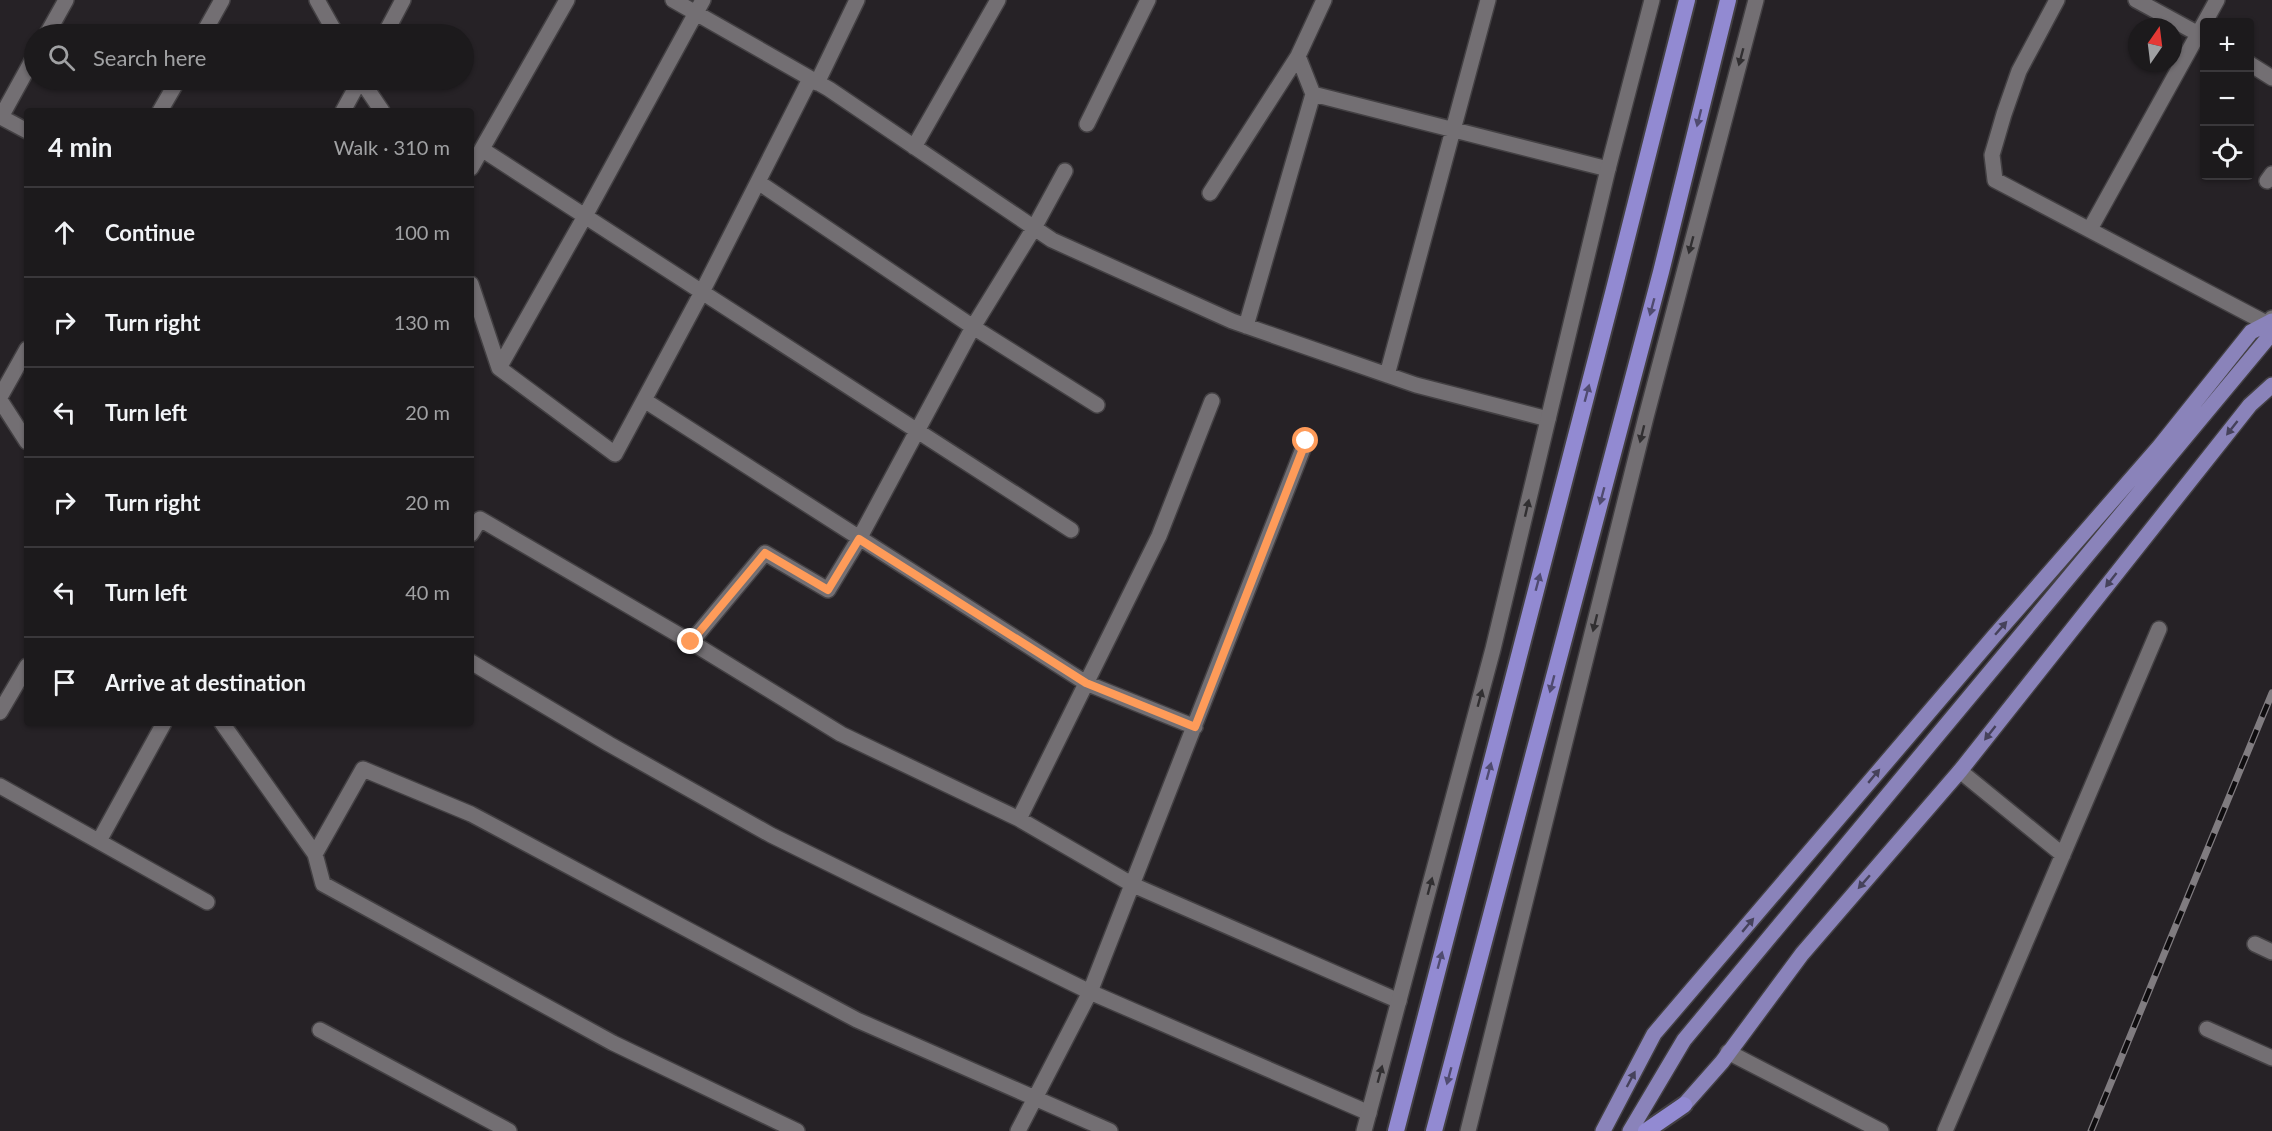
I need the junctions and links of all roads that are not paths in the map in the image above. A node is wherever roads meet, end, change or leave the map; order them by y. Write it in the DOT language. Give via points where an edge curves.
graph roads {
  1 [pos="66,0"];
  2 [pos="222,0"];
  3 [pos="317,0"];
  4 [pos="404,0"];
  5 [pos="567,0"];
  6 [pos="673,0"];
  7 [pos="857,0"];
  8 [pos="998,0"];
  9 [pos="1148,0"];
  10 [pos="1324,0"];
  11 [pos="1488,0"];
  12 [pos="1652,0"];
  13 [pos="1687,0"];
  14 [pos="1728,0"];
  15 [pos="1756,0"];
  16 [pos="2056,0"];
  17 [pos="2136,0"];
  18 [pos="2217,0"];
  19 [pos="699,7"];
  20 [pos="2209,18"];
  21 [pos="53,24"];
  22 [pos="209,24"];
  23 [pos="330,24"];
  24 [pos="391,24"];
  25 [pos="2200,34"];
  26 [pos="2200,37"];
  27 [pos="1298,56"];
  28 [pos="2254,67"];
  29 [pos="24,75"];
  30 [pos="2272,78"];
  31 [pos="813,81"];
  32 [pos="172,90"];
  33 [pos="355,90"];
  34 [pos="368,90"];
  35 [pos="1313,94"];
  36 [pos="162,108"];
  37 [pos="345,108"];
  38 [pos="380,108"];
  39 [pos="1087,124"];
  40 [pos="24,128"];
  41 [pos="1452,130"];
  42 [pos="914,147"];
  43 [pos="483,150"];
  44 [pos="474,164"];
  45 [pos="1608,169"];
  46 [pos="1065,171"];
  47 [pos="758,182"];
  48 [pos="1210,193"];
  49 [pos="585,216"];
  50 [pos="1035,228"];
  51 [pos="2090,229"];
  52 [pos="702,292"];
  53 [pos="474,293"];
  54 [pos="2271,324"];
  55 [pos="1246,326"];
  56 [pos="973,327"];
  57 [pos="24,355"];
  58 [pos="499,368"];
  59 [pos="1387,375"];
  60 [pos="2272,385"];
  61 [pos="0,399"];
  62 [pos="644,400"];
  63 [pos="1212,401"];
  64 [pos="1097,405"];
  65 [pos="1548,419"];
  66 [pos="919,430"];
  67 [pos="24,437"];
  68 [pos="1306,441"];
  69 [pos="474,529"];
  70 [pos="1071,530"];
  71 [pos="859,539"];
  72 [pos="2159,629"];
  73 [pos="691,642"];
  74 [pos="474,664"];
  75 [pos="24,671"];
  76 [pos="1086,683"];
  77 [pos="0,712"];
  78 [pos="162,726"];
  79 [pos="224,726"];
  80 [pos="1195,727"];
  81 [pos="1960,771"];
  82 [pos="0,786"];
  83 [pos="1019,819"];
  84 [pos="99,841"];
  85 [pos="315,854"];
  86 [pos="2063,855"];
  87 [pos="1133,885"];
  88 [pos="207,902"];
  89 [pos="2255,944"];
  90 [pos="2272,952"];
  91 [pos="1090,992"];
  92 [pos="1399,1001"];
  93 [pos="2207,1029"];
  94 [pos="320,1030"];
  95 [pos="1728,1052"];
  96 [pos="2272,1058"];
  97 [pos="1035,1098"];
  98 [pos="1684,1105"];
  99 [pos="1369,1113"];
  100 [pos="509,1131"];
  101 [pos="797,1131"];
  102 [pos="1018,1131"];
  103 [pos="1110,1131"];
  104 [pos="1364,1131"];
  105 [pos="1396,1131"];
  106 [pos="1434,1131"];
  107 [pos="1468,1131"];
  108 [pos="1603,1131"];
  109 [pos="1630,1131"];
  110 [pos="1646,1131"];
  111 [pos="1664,1131"];
  112 [pos="1881,1131"];
  113 [pos="1945,1131"];
  1 -- 21 [label="street"];
  2 -- 22 [label="street"];
  3 -- 23 [label="street"];
  4 -- 24 [label="street"];
  5 -- 43 [label="street"];
  6 -- 19 [label="street"];
  7 -- 31 [label="street"];
  8 -- 42 [label="street"];
  9 -- 39 [label="street"];
  10 -- 27 [label="street"];
  11 -- 41 [label="street"];
  12 -- 45 [label="street"];
  105 -- 13 [label="highway, one-way"];
  14 -- 106 [label="highway, one-way" via="1661,272"];
  15 -- 107 [label="street, one-way" via="1646,417"];
  16 -- 51 [label="street" via="2019,71 1992,155 1995,180"];
  17 -- 25 [label="street"];
  18 -- 20 [label="street"];
  19 -- 31 [label="street"];
  19 -- 49 [label="street"];
  26 -- 51 [label="street"];
  27 -- 35 [label="street"];
  27 -- 48 [label="street"];
  28 -- 30 [label="street"];
  29 -- 40 [label="street" via="1,117"];
  31 -- 42 [label="street"];
  31 -- 47 [label="street"];
  32 -- 36 [label="street"];
  33 -- 37 [label="street"];
  34 -- 38 [label="street"];
  35 -- 41 [label="street"];
  35 -- 55 [label="street"];
  41 -- 45 [label="street"];
  41 -- 59 [label="street"];
  42 -- 50 [label="street"];
  43 -- 44 [label="street"];
  43 -- 49 [label="street"];
  45 -- 65 [label="street"];
  46 -- 50 [label="street"];
  47 -- 52 [label="street"];
  47 -- 56 [label="street"];
  49 -- 52 [label="street"];
  49 -- 58 [label="street"];
  50 -- 55 [label="street" via="1052,240"];
  50 -- 56 [label="street"];
  51 -- 54 [label="street"];
  52 -- 62 [label="street"];
  52 -- 66 [label="street"];
  53 -- 58 [label="street"];
  108 -- 54 [label="main road, one-way" via="1654,1034 2159,447 2252,332"];
  54 -- 109 [label="main road" via="1946,726 1684,1040"];
  55 -- 59 [label="street"];
  56 -- 64 [label="street"];
  56 -- 66 [label="street"];
  57 -- 61 [label="street"];
  58 -- 62 [label="street" via="615,454"];
  59 -- 65 [label="street"];
  60 -- 81 [label="main road, one-way" via="2250,405"];
  61 -- 67 [label="street"];
  62 -- 71 [label="street"];
  63 -- 76 [label="street" via="1159,536"];
  92 -- 65 [label="street, one-way" via="1493,649"];
  66 -- 70 [label="street"];
  66 -- 71 [label="street"];
  68 -- 80 [label="street"];
  69 -- 73 [label="street" via="480,519"];
  71 -- 73 [label="street" via="828,590 765,553"];
  71 -- 76 [label="street"];
  72 -- 86 [label="street"];
  73 -- 83 [label="street" via="841,734"];
  74 -- 91 [label="street" via="771,834"];
  75 -- 77 [label="street"];
  76 -- 80 [label="street"];
  76 -- 83 [label="street"];
  78 -- 84 [label="street"];
  79 -- 85 [label="street"];
  80 -- 87 [label="street"];
  81 -- 86 [label="street"];
  81 -- 95 [label="main road, one-way" via="1802,954"];
  82 -- 84 [label="street"];
  83 -- 87 [label="street"];
  84 -- 88 [label="street"];
  85 -- 97 [label="street" via="363,769 471,814 857,1020"];
  85 -- 101 [label="street" via="323,884 613,1043"];
  86 -- 113 [label="street"];
  87 -- 91 [label="street"];
  87 -- 92 [label="street"];
  89 -- 90 [label="street"];
  91 -- 97 [label="street"];
  91 -- 99 [label="street"];
  99 -- 92 [label="street, one-way"];
  93 -- 96 [label="street"];
  94 -- 100 [label="street"];
  95 -- 98 [label="main road"];
  95 -- 112 [label="street"];
  97 -- 102 [label="street"];
  97 -- 103 [label="street"];
  98 -- 110 [label="highway"];
  98 -- 111 [label="highway"];
  99 -- 104 [label="street"];
}
